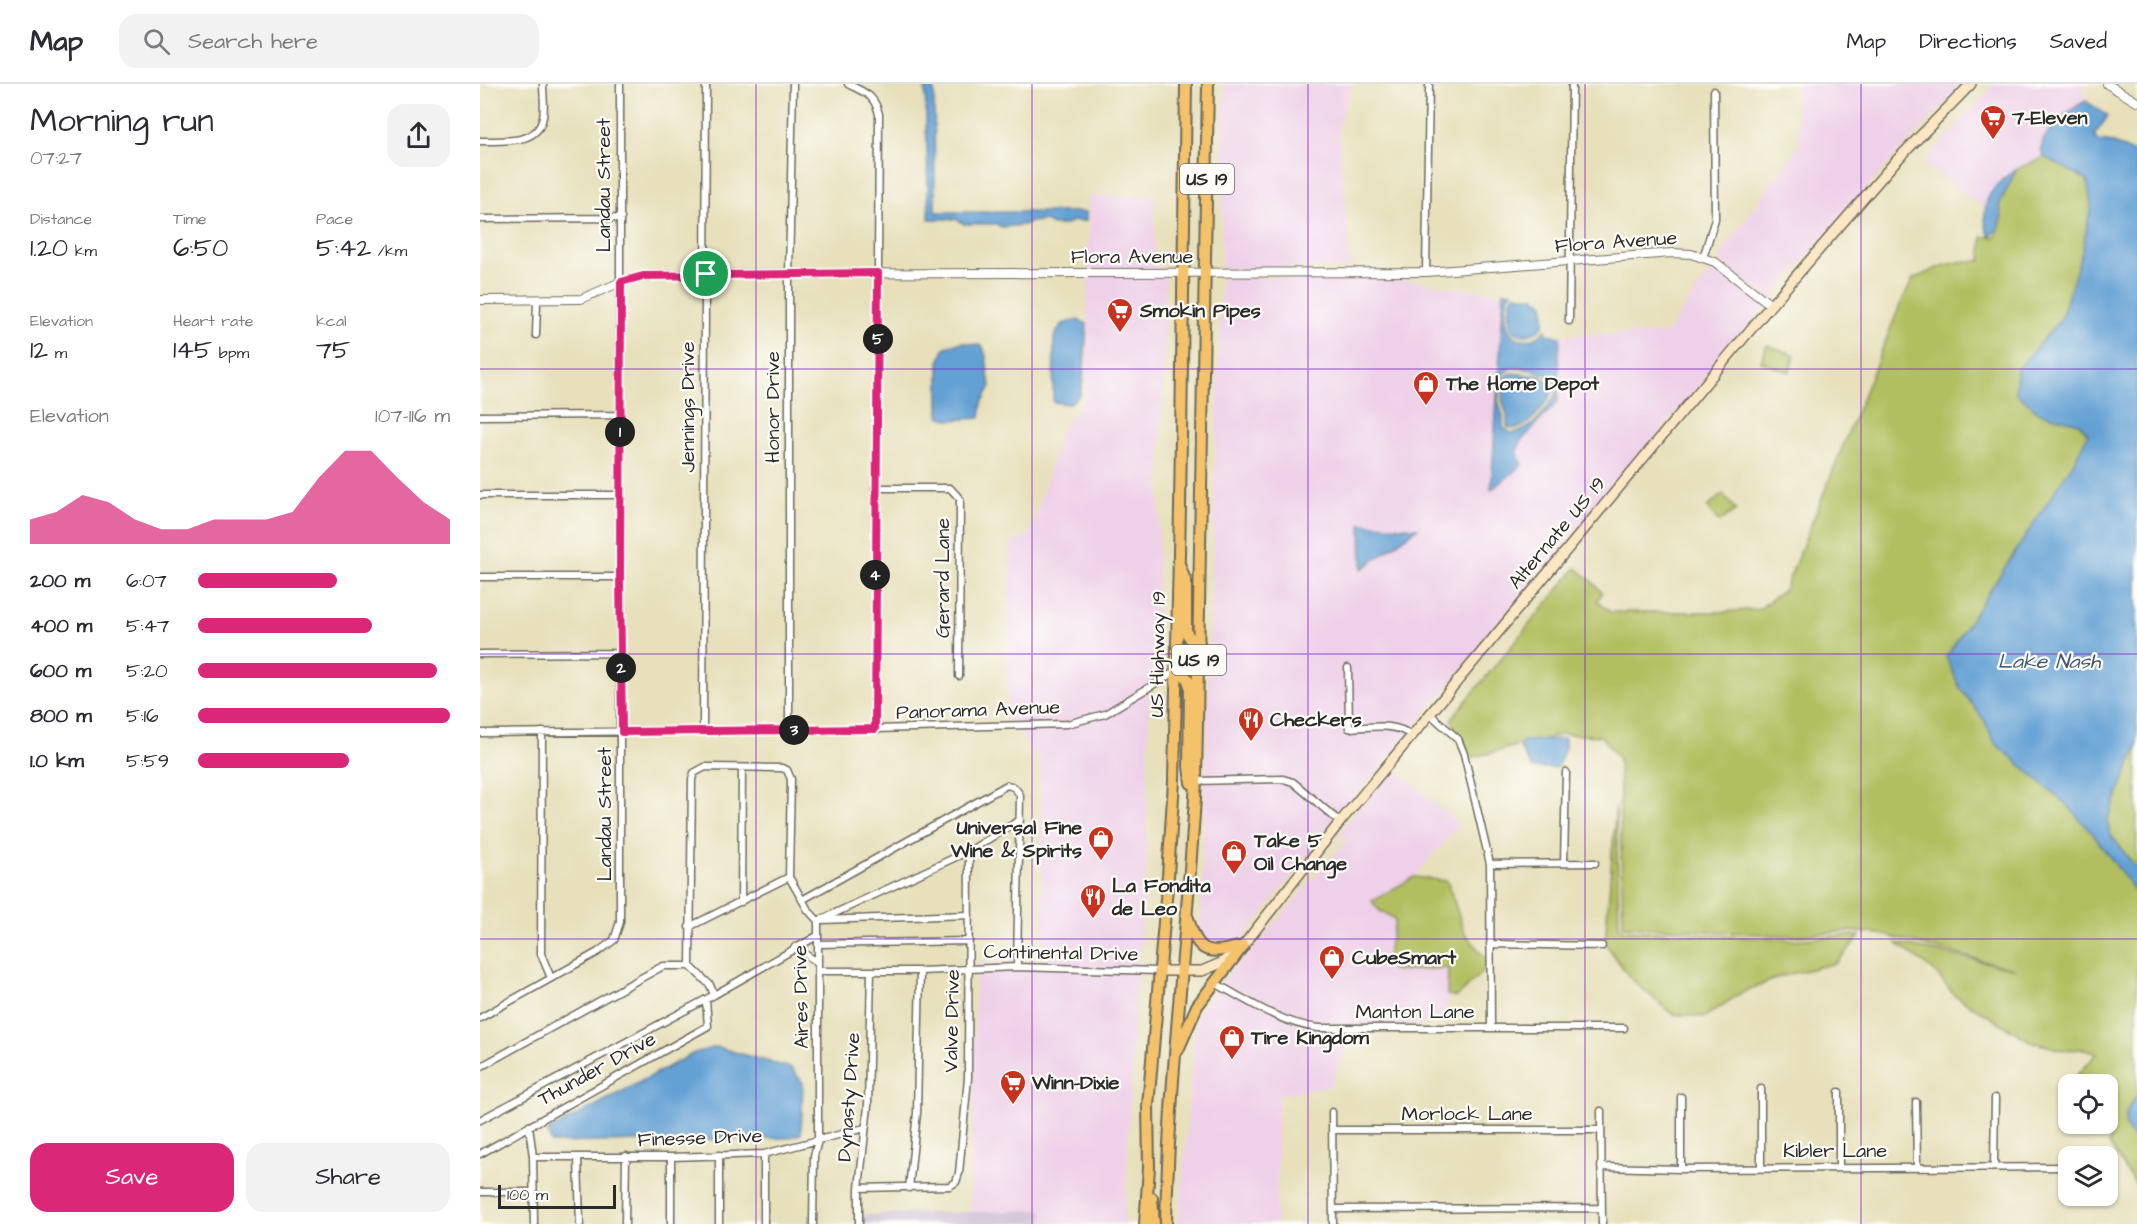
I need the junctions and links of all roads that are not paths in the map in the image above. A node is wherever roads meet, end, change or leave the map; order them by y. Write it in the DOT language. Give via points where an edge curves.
graph roads {
  1 [pos="543,84"];
  2 [pos="620,84"];
  3 [pos="706,84"];
  4 [pos="793,84"];
  5 [pos="848,84"];
  6 [pos="1186,84"];
  7 [pos="1208,84"];
  8 [pos="1429,84"];
  9 [pos="1572,84"];
  10 [pos="1971,84"];
  11 [pos="2107,84"];
  12 [pos="1714,91"];
  13 [pos="2137,102"];
  14 [pos="480,141"];
  15 [pos="621,218"];
  16 [pos="480,219"];
  17 [pos="1703,258"];
  18 [pos="1570,262"];
  19 [pos="1426,272"];
  20 [pos="878,273"];
  21 [pos="1183,273"];
  22 [pos="1206,273"];
  23 [pos="706,274"];
  24 [pos="789,274"];
  25 [pos="621,282"];
  26 [pos="480,300"];
  27 [pos="537,301"];
  28 [pos="1771,305"];
  29 [pos="1569,321"];
  30 [pos="536,335"];
  31 [pos="620,415"];
  32 [pos="480,416"];
  33 [pos="875,488"];
  34 [pos="480,495"];
  35 [pos="620,495"];
  36 [pos="1178,560"];
  37 [pos="480,577"];
  38 [pos="620,577"];
  39 [pos="1199,642"];
  40 [pos="620,653"];
  41 [pos="480,654"];
  42 [pos="1348,668"];
  43 [pos="1176,671"];
  44 [pos="959,676"];
  45 [pos="1430,714"];
  46 [pos="875,729"];
  47 [pos="789,730"];
  48 [pos="703,731"];
  49 [pos="542,732"];
  50 [pos="622,732"];
  51 [pos="480,733"];
  52 [pos="1412,736"];
  53 [pos="742,769"];
  54 [pos="1566,772"];
  55 [pos="1196,781"];
  56 [pos="1194,811"];
  57 [pos="1020,820"];
  58 [pos="1340,822"];
  59 [pos="969,851"];
  60 [pos="1564,863"];
  61 [pos="1595,863"];
  62 [pos="1490,864"];
  63 [pos="789,878"];
  64 [pos="802,900"];
  65 [pos="741,902"];
  66 [pos="1186,911"];
  67 [pos="969,915"];
  68 [pos="818,921"];
  69 [pos="690,927"];
  70 [pos="816,936"];
  71 [pos="969,941"];
  72 [pos="819,944"];
  73 [pos="1490,944"];
  74 [pos="1243,946"];
  75 [pos="1602,946"];
  76 [pos="795,947"];
  77 [pos="819,963"];
  78 [pos="690,966"];
  79 [pos="1017,967"];
  80 [pos="970,969"];
  81 [pos="819,971"];
  82 [pos="871,971"];
  83 [pos="920,971"];
  84 [pos="1158,971"];
  85 [pos="1180,971"];
  86 [pos="551,978"];
  87 [pos="1215,983"];
  88 [pos="714,995"];
  89 [pos="706,1000"];
  90 [pos="480,1018"];
  91 [pos="1491,1028"];
  92 [pos="1624,1028"];
  93 [pos="1173,1061"];
  94 [pos="480,1066"];
  95 [pos="1761,1089"];
  96 [pos="1839,1092"];
  97 [pos="1681,1097"];
  98 [pos="1995,1098"];
  99 [pos="1916,1102"];
  100 [pos="1601,1111"];
  101 [pos="1332,1112"];
  102 [pos="480,1120"];
  103 [pos="528,1126"];
  104 [pos="865,1128"];
  105 [pos="1332,1130"];
  106 [pos="1601,1130"];
  107 [pos="818,1140"];
  108 [pos="480,1154"];
  109 [pos="764,1154"];
  110 [pos="718,1155"];
  111 [pos="627,1156"];
  112 [pos="533,1157"];
  113 [pos="578,1157"];
  114 [pos="671,1157"];
  115 [pos="1601,1167"];
  116 [pos="1839,1167"];
  117 [pos="1917,1167"];
  118 [pos="1994,1167"];
  119 [pos="2058,1167"];
  120 [pos="1149,1168"];
  121 [pos="1761,1168"];
  122 [pos="1681,1169"];
  123 [pos="859,1188"];
  124 [pos="909,1188"];
  125 [pos="480,1192"];
  126 [pos="533,1192"];
  127 [pos="1601,1208"];
  128 [pos="1334,1209"];
  129 [pos="534,1224"];
  130 [pos="580,1224"];
  131 [pos="625,1224"];
  132 [pos="671,1224"];
  133 [pos="719,1224"];
  134 [pos="764,1224"];
  135 [pos="813,1224"];
  136 [pos="859,1224"];
  137 [pos="1145,1224"];
  138 [pos="1154,1224"];
  139 [pos="1166,1224"];
  140 [pos="1333,1224"];
  141 [pos="1602,1224"];
  1 -- 14 [label="street" via="543,118 537,131 523,140"];
  2 -- 15 [label="street, Landau Street"];
  3 -- 23 [label="street, Jennings Drive"];
  4 -- 24 [label="street, Honor Drive"];
  5 -- 20 [label="street" via="871,96 879,114"];
  6 -- 21 [label="highway, US Highway 19 / US 19"];
  7 -- 22 [label="highway, US Highway 19 / US 19"];
  8 -- 19 [label="street"];
  9 -- 18 [label="street"];
  10 -- 28 [label="main road, Alternate US 19" via="1895,162"];
  11 -- 13 [label="street"];
  12 -- 17 [label="street" via="1715,219"];
  15 -- 16 [label="street"];
  15 -- 25 [label="street, Landau Street"];
  17 -- 18 [label="street, Flora Avenue" via="1672,253"];
  17 -- 28 [label="street, Flora Avenue" via="1715,262"];
  18 -- 19 [label="street, Flora Avenue"];
  18 -- 29 [label="street"];
  19 -- 22 [label="street, Flora Avenue"];
  20 -- 21 [label="street, Flora Avenue"];
  20 -- 24 [label="street, Flora Avenue"];
  20 -- 33 [label="street"];
  21 -- 22 [label="street, Flora Avenue"];
  21 -- 36 [label="highway, US Highway 19 / US 19"];
  22 -- 39 [label="highway, US Highway 19 / US 19"];
  23 -- 24 [label="street, Flora Avenue"];
  23 -- 25 [label="street, Flora Avenue" via="643,276"];
  23 -- 48 [label="street, Jennings Drive"];
  24 -- 47 [label="street, Honor Drive"];
  25 -- 27 [label="street, Flora Avenue" via="581,299"];
  25 -- 31 [label="street, Landau Street"];
  26 -- 27 [label="street, Flora Avenue"];
  27 -- 30 [label="street"];
  28 -- 45 [label="main road, Alternate US 19"];
  31 -- 32 [label="street"];
  31 -- 35 [label="street, Landau Street"];
  33 -- 44 [label="street, Gerard Lane" via="950,488 960,499"];
  33 -- 46 [label="street"];
  34 -- 35 [label="street"];
  35 -- 38 [label="street, Landau Street"];
  36 -- 39 [label="highway" via="1186,583 1186,632 1192,641"];
  36 -- 43 [label="highway, US Highway 19 / US 19"];
  37 -- 38 [label="street"];
  38 -- 40 [label="street, Landau Street"];
  39 -- 55 [label="highway, US Highway 19 / US 19"];
  40 -- 41 [label="street"];
  40 -- 50 [label="street, Landau Street"];
  42 -- 52 [label="street" via="1349,728 1394,727"];
  43 -- 46 [label="street, Panorama Avenue" via="1104,714 1082,722"];
  43 -- 56 [label="highway" via="1188,678 1190,686 1189,767"];
  43 -- 84 [label="highway, US Highway 19 / US 19" via="1172,825"];
  45 -- 52 [label="main road, Alternate US 19"];
  45 -- 62 [label="street" via="1458,739 1464,754"];
  46 -- 47 [label="street, Panorama Avenue"];
  47 -- 48 [label="street, Panorama Avenue"];
  48 -- 50 [label="street, Panorama Avenue"];
  49 -- 50 [label="street, Panorama Avenue"];
  49 -- 51 [label="street, Panorama Avenue"];
  49 -- 86 [label="street" via="541,954"];
  50 -- 86 [label="street, Landau Street" via="618,933 598,952"];
  52 -- 58 [label="main road, Alternate US 19"];
  53 -- 63 [label="street" via="782,768 791,779"];
  53 -- 65 [label="street"];
  53 -- 69 [label="street" via="705,767 694,773"];
  54 -- 60 [label="street"];
  55 -- 56 [label="highway, US Highway 19 / US 19"];
  55 -- 58 [label="street" via="1288,780"];
  56 -- 66 [label="highway, US Highway 19 / US 19"];
  57 -- 59 [label="street"];
  57 -- 64 [label="street" via="1020,795 1015,787 1007,786"];
  57 -- 79 [label="street"];
  58 -- 74 [label="main road, Alternate US 19"];
  59 -- 67 [label="street, Valve Drive"];
  59 -- 68 [label="street"];
  60 -- 61 [label="street"];
  60 -- 62 [label="street"];
  62 -- 73 [label="street"];
  63 -- 64 [label="street, Aires Drive"];
  63 -- 65 [label="street"];
  64 -- 68 [label="street, Aires Drive"];
  65 -- 69 [label="street"];
  66 -- 74 [label="highway" via="1193,934 1207,950 1218,952"];
  66 -- 85 [label="highway, US Highway 19 / US 19"];
  67 -- 68 [label="street"];
  67 -- 71 [label="street, Valve Drive"];
  68 -- 70 [label="street, Aires Drive"];
  69 -- 78 [label="street"];
  70 -- 72 [label="street, Aires Drive"];
  70 -- 76 [label="street"];
  71 -- 72 [label="street"];
  71 -- 80 [label="street, Valve Drive"];
  72 -- 77 [label="street, Aires Drive"];
  73 -- 75 [label="street"];
  73 -- 91 [label="street"];
  74 -- 85 [label="main road, Alternate US 19" via="1209,969"];
  74 -- 87 [label="highway"];
  76 -- 77 [label="street"];
  76 -- 88 [label="street"];
  77 -- 81 [label="street, Aires Drive"];
  78 -- 88 [label="street" via="710,985"];
  78 -- 94 [label="street" via="663,966"];
  79 -- 80 [label="street, Continental Drive"];
  79 -- 84 [label="street, Continental Drive"];
  80 -- 83 [label="street, Continental Drive"];
  80 -- 124 [label="street, Valve Drive" via="968,1078 959,1173 950,1186"];
  81 -- 82 [label="street, Continental Drive"];
  81 -- 107 [label="street, Aires Drive"];
  82 -- 83 [label="street, Continental Drive"];
  82 -- 104 [label="street, Dynasty Drive"];
  83 -- 124 [label="street" via="918,1113"];
  84 -- 85 [label="main road, Alternate US 19"];
  84 -- 120 [label="highway, US Highway 19 / US 19" via="1148,1106"];
  85 -- 93 [label="highway, US Highway 19 / US 19"];
  86 -- 90 [label="street"];
  87 -- 91 [label="street, Manton Lane" via="1283,1020 1303,1026"];
  87 -- 93 [label="highway" via="1197,1006"];
  88 -- 89 [label="street"];
  89 -- 102 [label="street"];
  89 -- 103 [label="street, Thunder Drive" via="708,1026"];
  91 -- 92 [label="street, Manton Lane"];
  93 -- 139 [label="highway, US Highway 19 / US 19"];
  95 -- 121 [label="street"];
  96 -- 116 [label="street"];
  97 -- 122 [label="street"];
  98 -- 118 [label="street"];
  99 -- 117 [label="street"];
  100 -- 106 [label="street"];
  101 -- 105 [label="street"];
  103 -- 108 [label="street, Thunder Drive"];
  103 -- 112 [label="street"];
  104 -- 107 [label="street, Finesse Drive"];
  104 -- 123 [label="street, Dynasty Drive"];
  105 -- 106 [label="street, Morlock Lane"];
  105 -- 128 [label="street"];
  106 -- 115 [label="street"];
  107 -- 109 [label="street, Finesse Drive"];
  107 -- 135 [label="street, Aires Drive" via="814,1156"];
  109 -- 110 [label="street, Finesse Drive"];
  109 -- 134 [label="street"];
  110 -- 114 [label="street, Finesse Drive"];
  110 -- 133 [label="street"];
  111 -- 113 [label="street, Finesse Drive"];
  111 -- 114 [label="street, Finesse Drive"];
  111 -- 131 [label="street"];
  112 -- 113 [label="street, Finesse Drive"];
  112 -- 126 [label="street"];
  113 -- 130 [label="street"];
  114 -- 132 [label="street"];
  115 -- 122 [label="street, Kibler Lane"];
  115 -- 127 [label="street"];
  116 -- 117 [label="street, Kibler Lane"];
  116 -- 121 [label="street, Kibler Lane"];
  117 -- 118 [label="street, Kibler Lane"];
  118 -- 119 [label="street, Kibler Lane"];
  120 -- 137 [label="highway, US Highway 19 / US 19"];
  120 -- 138 [label="highway"];
  121 -- 122 [label="street, Kibler Lane"];
  123 -- 124 [label="street"];
  123 -- 136 [label="street, Dynasty Drive"];
  125 -- 126 [label="street"];
  126 -- 129 [label="street"];
  127 -- 128 [label="street"];
  127 -- 141 [label="street"];
  128 -- 140 [label="street"];
}
